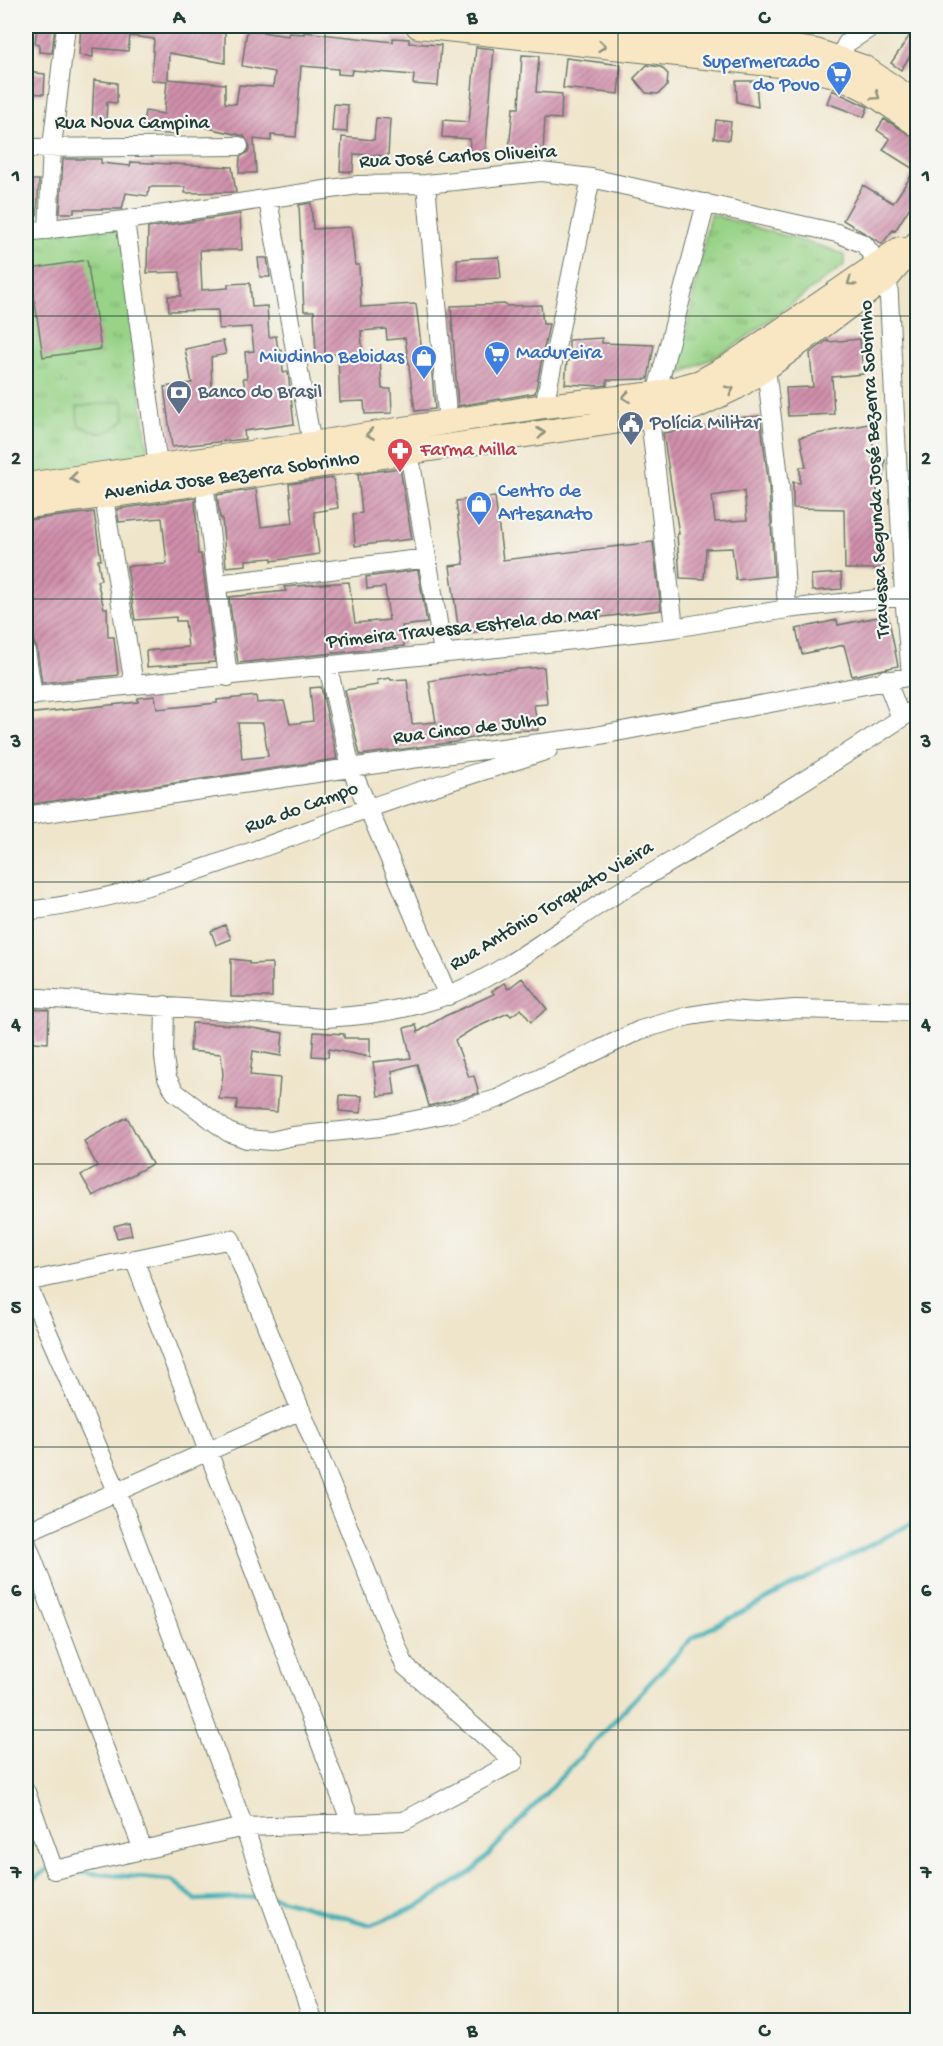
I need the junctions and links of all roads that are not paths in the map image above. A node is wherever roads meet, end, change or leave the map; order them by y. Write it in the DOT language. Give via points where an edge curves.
graph roads {
  1 [pos="66,26"];
  2 [pos="418,26"];
  3 [pos="571,26"];
  4 [pos="873,26"];
  5 [pos="487,29"];
  6 [pos="834,65"];
  7 [pos="918,104"];
  8 [pos="918,125"];
  9 [pos="239,146"];
  10 [pos="52,147"];
  11 [pos="26,148"];
  12 [pos="591,178"];
  13 [pos="426,184"];
  14 [pos="268,200"];
  15 [pos="706,202"];
  16 [pos="125,220"];
  17 [pos="48,230"];
  18 [pos="26,232"];
  19 [pos="916,242"];
  20 [pos="883,270"];
  21 [pos="766,368"];
  22 [pos="656,394"];
  23 [pos="544,406"];
  24 [pos="650,418"];
  25 [pos="448,423"];
  26 [pos="407,440"];
  27 [pos="312,444"];
  28 [pos="158,466"];
  29 [pos="204,482"];
  30 [pos="26,485"];
  31 [pos="103,485"];
  32 [pos="26,506"];
  33 [pos="427,558"];
  34 [pos="218,584"];
  35 [pos="904,596"];
  36 [pos="787,609"];
  37 [pos="674,628"];
  38 [pos="26,651"];
  39 [pos="443,652"];
  40 [pos="328,667"];
  41 [pos="914,675"];
  42 [pos="228,677"];
  43 [pos="886,679"];
  44 [pos="134,685"];
  45 [pos="29,696"];
  46 [pos="918,707"];
  47 [pos="901,718"];
  48 [pos="590,737"];
  49 [pos="351,768"];
  50 [pos="366,809"];
  51 [pos="26,816"];
  52 [pos="26,911"];
  53 [pos="448,996"];
  54 [pos="26,997"];
  55 [pos="165,1005"];
  56 [pos="918,1012"];
  57 [pos="134,1260"];
  58 [pos="26,1282"];
  59 [pos="301,1410"];
  60 [pos="207,1451"];
  61 [pos="117,1491"];
  62 [pos="26,1532"];
  63 [pos="26,1541"];
  64 [pos="26,1792"];
  65 [pos="351,1823"];
  66 [pos="244,1827"];
  67 [pos="143,1850"];
  68 [pos="313,2020"];
  1 -- 10 [label="street"];
  2 -- 5 [label="main road"];
  3 -- 6 [label="main road" via="764,43"];
  4 -- 6 [label="street" via="856,36"];
  5 -- 6 [label="main road, one-way" via="789,66"];
  6 -- 7 [label="main road" via="863,67"];
  6 -- 8 [label="main road, one-way"];
  9 -- 10 [label="street, Rua Nova Campina"];
  10 -- 11 [label="street, Rua Nova Campina"];
  10 -- 17 [label="street"];
  12 -- 13 [label="street, Rua José Carlos Oliveira" via="541,172"];
  12 -- 15 [label="street, Rua José Carlos Oliveira"];
  12 -- 23 [label="street"];
  13 -- 14 [label="street, Rua José Carlos Oliveira" via="358,184"];
  13 -- 25 [label="street"];
  14 -- 16 [label="street, Rua José Carlos Oliveira"];
  14 -- 27 [label="street"];
  15 -- 20 [label="street, Rua José Carlos Oliveira" via="852,237 864,244"];
  15 -- 22 [label="street"];
  16 -- 17 [label="street, Rua José Carlos Oliveira"];
  16 -- 28 [label="street"];
  17 -- 18 [label="street, Rua José Carlos Oliveira"];
  19 -- 20 [label="main road, Avenida Jose Bezerra Sobrinho"];
  20 -- 21 [label="main road, Avenida Jose Bezerra Sobrinho"];
  20 -- 22 [label="main road, Avenida Jose Bezerra Sobrinho, one-way" via="723,370 700,382"];
  20 -- 35 [label="street, Travessa Segunda José Bezerra Sobrinho"];
  24 -- 21 [label="main road, Avenida Jose Bezerra Sobrinho, one-way" via="695,407"];
  21 -- 36 [label="street" via="780,486"];
  22 -- 23 [label="main road, Avenida Jose Bezerra Sobrinho, one-way"];
  22 -- 24 [label="main road"];
  23 -- 25 [label="main road, Avenida Jose Bezerra Sobrinho"];
  26 -- 24 [label="main road, Avenida Jose Bezerra Sobrinho, one-way"];
  24 -- 37 [label="street"];
  25 -- 26 [label="main road, Avenida Jose Bezerra Sobrinho"];
  26 -- 27 [label="main road, Avenida Jose Bezerra Sobrinho, one-way"];
  26 -- 29 [label="main road, Avenida Jose Bezerra Sobrinho"];
  26 -- 33 [label="street"];
  27 -- 28 [label="main road, Avenida Jose Bezerra Sobrinho"];
  28 -- 31 [label="main road, Avenida Jose Bezerra Sobrinho"];
  29 -- 31 [label="main road, Avenida Jose Bezerra Sobrinho"];
  29 -- 34 [label="street"];
  31 -- 30 [label="main road, Avenida Jose Bezerra Sobrinho, one-way"];
  31 -- 32 [label="main road, Avenida Jose Bezerra Sobrinho"];
  31 -- 44 [label="street"];
  33 -- 34 [label="street"];
  33 -- 39 [label="street"];
  34 -- 42 [label="street"];
  35 -- 36 [label="street, Primeira Travessa Estrela do Mar"];
  35 -- 41 [label="street, Travessa Segunda José Bezerra Sobrinho"];
  36 -- 37 [label="street, Primeira Travessa Estrela do Mar"];
  37 -- 39 [label="street, Primeira Travessa Estrela do Mar"];
  38 -- 45 [label="street"];
  39 -- 40 [label="street, Primeira Travessa Estrela do Mar"];
  40 -- 42 [label="street, Primeira Travessa Estrela do Mar"];
  40 -- 49 [label="street"];
  41 -- 43 [label="street, Rua Cinco de Julho"];
  42 -- 44 [label="street, Primeira Travessa Estrela do Mar"];
  43 -- 47 [label="street"];
  43 -- 48 [label="street, Rua Cinco de Julho"];
  44 -- 45 [label="street, Primeira Travessa Estrela do Mar"];
  46 -- 47 [label="street, Rua Antônio Torquato Vieira"];
  47 -- 53 [label="street, Rua Antônio Torquato Vieira" via="794,789 589,910 494,974"];
  48 -- 49 [label="street, Rua Cinco de Julho"];
  48 -- 50 [label="street, Rua do Campo"];
  49 -- 50 [label="street"];
  49 -- 51 [label="street, Rua Cinco de Julho"];
  50 -- 52 [label="street, Rua do Campo" via="135,892"];
  50 -- 53 [label="street"];
  53 -- 55 [label="street, Rua Antônio Torquato Vieira" via="384,1013 325,1018"];
  54 -- 55 [label="street, Rua Antônio Torquato Vieira"];
  55 -- 56 [label="street" via="164,1057 167,1078 176,1092 228,1132 272,1142 293,1136 380,1127 497,1099 640,1030 689,1016 727,1010"];
  57 -- 58 [label="street"];
  57 -- 59 [label="street" via="231,1239"];
  57 -- 60 [label="street"];
  58 -- 61 [label="street"];
  59 -- 60 [label="street"];
  59 -- 65 [label="street" via="405,1666 514,1762 404,1821"];
  60 -- 61 [label="street"];
  60 -- 65 [label="street"];
  61 -- 62 [label="street"];
  61 -- 66 [label="street"];
  63 -- 67 [label="street"];
  64 -- 67 [label="street" via="54,1870"];
  65 -- 66 [label="street"];
  66 -- 67 [label="street"];
  66 -- 68 [label="street"];
}
